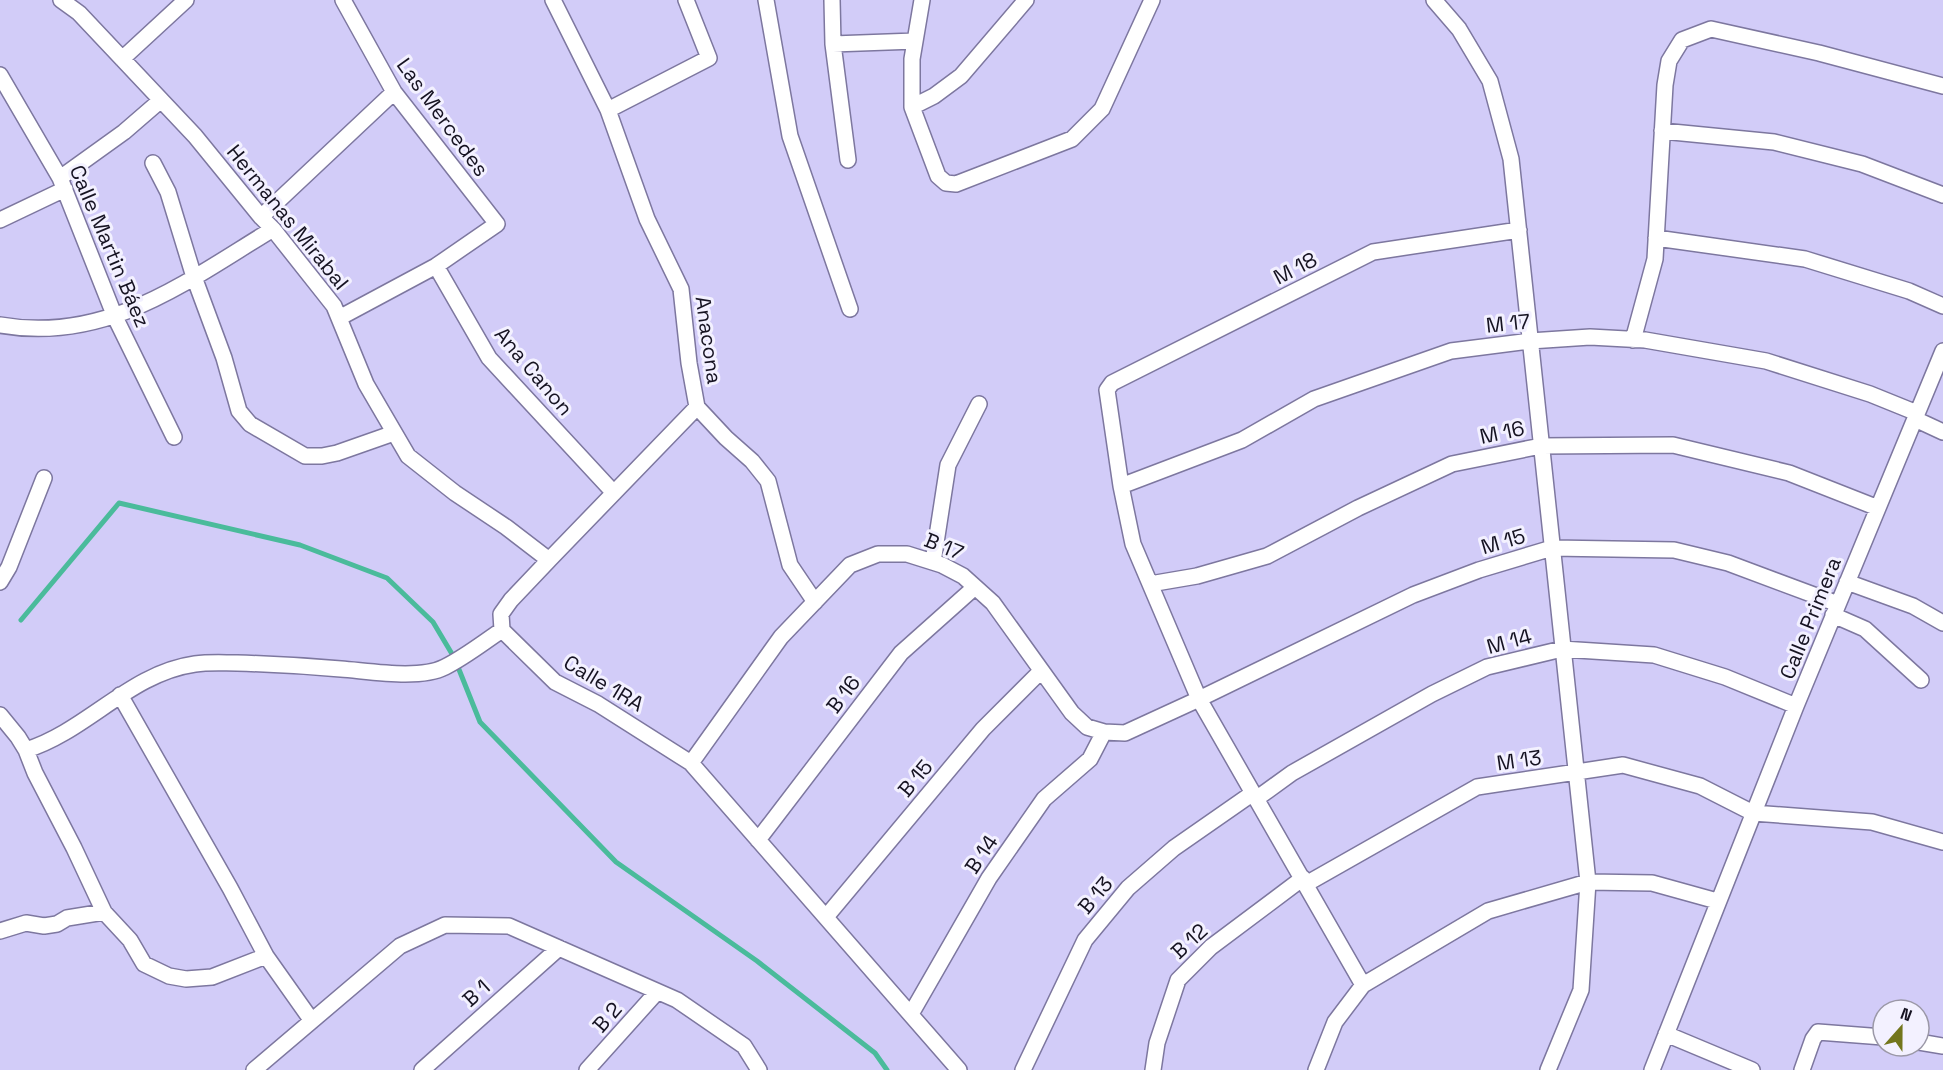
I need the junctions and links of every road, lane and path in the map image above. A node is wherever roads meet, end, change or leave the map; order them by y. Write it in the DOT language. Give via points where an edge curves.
graph roads {
  1 [pos="61,0"];
  2 [pos="186,0"];
  3 [pos="343,0"];
  4 [pos="553,0"];
  5 [pos="686,0"];
  6 [pos="766,0"];
  7 [pos="832,0"];
  8 [pos="922,0"];
  9 [pos="1026,0"];
  10 [pos="1152,0"];
  11 [pos="1434,0"];
  12 [pos="915,41"];
  13 [pos="833,44"];
  14 [pos="123,59"];
  15 [pos="0,75"];
  16 [pos="1943,86"];
  17 [pos="394,92"];
  18 [pos="160,100"];
  19 [pos="912,107"];
  20 [pos="608,110"];
  21 [pos="1662,131"];
  22 [pos="848,160"];
  23 [pos="153,163"];
  24 [pos="63,184"];
  25 [pos="1943,195"];
  26 [pos="261,217"];
  27 [pos="0,220"];
  28 [pos="273,229"];
  29 [pos="1519,230"];
  30 [pos="1656,238"];
  31 [pos="436,266"];
  32 [pos="194,277"];
  33 [pos="1943,306"];
  34 [pos="850,309"];
  35 [pos="115,317"];
  36 [pos="339,318"];
  37 [pos="0,325"];
  38 [pos="1633,340"];
  39 [pos="1530,341"];
  40 [pos="1943,351"];
  41 [pos="979,404"];
  42 [pos="698,408"];
  43 [pos="1916,416"];
  44 [pos="1943,432"];
  45 [pos="394,433"];
  46 [pos="174,436"];
  47 [pos="1541,446"];
  48 [pos="44,478"];
  49 [pos="1120,486"];
  50 [pos="614,493"];
  51 [pos="1878,508"];
  52 [pos="1552,548"];
  53 [pos="549,560"];
  54 [pos="933,562"];
  55 [pos="0,582"];
  56 [pos="1847,582"];
  57 [pos="1150,584"];
  58 [pos="975,586"];
  59 [pos="815,602"];
  60 [pos="1836,609"];
  61 [pos="1943,623"];
  62 [pos="502,630"];
  63 [pos="1562,649"];
  64 [pos="1041,670"];
  65 [pos="1921,680"];
  66 [pos="120,695"];
  67 [pos="1199,699"];
  68 [pos="1796,706"];
  69 [pos="0,715"];
  70 [pos="1104,732"];
  71 [pos="26,750"];
  72 [pos="691,762"];
  73 [pos="1577,772"];
  74 [pos="1255,796"];
  75 [pos="1753,813"];
  76 [pos="758,840"];
  77 [pos="1943,842"];
  78 [pos="1305,881"];
  79 [pos="1588,882"];
  80 [pos="1717,901"];
  81 [pos="104,912"];
  82 [pos="826,917"];
  83 [pos="0,931"];
  84 [pos="559,948"];
  85 [pos="266,956"];
  86 [pos="1363,985"];
  87 [pos="657,992"];
  88 [pos="910,1014"];
  89 [pos="312,1021"];
  90 [pos="1666,1034"];
  91 [pos="1871,1036"];
  92 [pos="756,1069"];
  93 [pos="255,1070"];
  94 [pos="422,1070"];
  95 [pos="587,1070"];
  96 [pos="959,1070"];
  97 [pos="1023,1070"];
  98 [pos="1153,1070"];
  99 [pos="1316,1070"];
  100 [pos="1548,1070"];
  101 [pos="1652,1070"];
  102 [pos="1752,1070"];
  103 [pos="1802,1070"];
  1 -- 14 [label="street, Hermanas Mirabal"];
  2 -- 14 [label="street"];
  3 -- 17 [label="street, Las Mercedes"];
  4 -- 20 [label="street, Anacona"];
  5 -- 20 [label="street" via="709,58"];
  6 -- 34 [label="street" via="790,136"];
  7 -- 13 [label="street"];
  8 -- 12 [label="street"];
  9 -- 19 [label="street" via="961,76"];
  10 -- 19 [label="street" via="1102,109 1072,140 956,184 946,183 938,176"];
  11 -- 29 [label="street" via="1459,29 1490,81 1511,159"];
  12 -- 13 [label="street"];
  12 -- 19 [label="street"];
  13 -- 22 [label="street"];
  14 -- 18 [label="street, Hermanas Mirabal"];
  15 -- 24 [label="street, Calle Martin Báez"];
  16 -- 21 [label="street" via="1711,29 1682,40 1669,61"];
  17 -- 26 [label="street"];
  17 -- 31 [label="street, Las Mercedes" via="498,224"];
  18 -- 24 [label="street"];
  18 -- 26 [label="street, Hermanas Mirabal"];
  20 -- 42 [label="street, Anacona" via="647,219 681,289"];
  21 -- 25 [label="street" via="1774,142 1863,164"];
  21 -- 30 [label="street"];
  23 -- 32 [label="street" via="168,192"];
  24 -- 27 [label="street"];
  24 -- 35 [label="street, Calle Martin Báez"];
  26 -- 28 [label="street, Hermanas Mirabal"];
  28 -- 32 [label="street"];
  28 -- 36 [label="street, Hermanas Mirabal" via="334,306"];
  29 -- 39 [label="street"];
  29 -- 49 [label="street, M 18" via="1372,252 1112,383 1107,390"];
  30 -- 33 [label="street" via="1805,259 1909,291"];
  30 -- 38 [label="street" via="1655,259"];
  31 -- 36 [label="street"];
  31 -- 50 [label="street, Ana Canon" via="489,358"];
  32 -- 35 [label="street"];
  32 -- 45 [label="street" via="239,411 250,424 305,456 337,453"];
  35 -- 37 [label="street" via="58,328"];
  35 -- 46 [label="street, Calle Martin Báez"];
  36 -- 45 [label="street, Hermanas Mirabal" via="366,384"];
  38 -- 39 [label="street, M 17" via="1590,337"];
  38 -- 43 [label="street, M 17" via="1766,361 1870,394"];
  39 -- 47 [label="street"];
  39 -- 49 [label="street, M 17" via="1450,351 1314,399 1242,440"];
  40 -- 43 [label="street, Calle Primera"];
  41 -- 54 [label="street" via="948,465"];
  42 -- 50 [label="street"];
  42 -- 59 [label="street, Anacona" via="768,481 790,565"];
  43 -- 44 [label="street, M 17"];
  43 -- 51 [label="street, Calle Primera"];
  45 -- 53 [label="street, Hermanas Mirabal" via="408,456"];
  47 -- 51 [label="street, M 16" via="1672,445 1789,473"];
  47 -- 52 [label="street"];
  47 -- 57 [label="street, M 16" via="1452,464 1267,556 1197,576"];
  48 -- 55 [label="street"];
  49 -- 57 [label="street" via="1133,544"];
  50 -- 53 [label="street"];
  51 -- 56 [label="street, Calle Primera"];
  52 -- 60 [label="street, M 15" via="1674,550 1728,563"];
  52 -- 63 [label="street"];
  52 -- 67 [label="street, M 15" via="1413,595"];
  53 -- 62 [label="street" via="501,614"];
  54 -- 58 [label="street, B 17"];
  54 -- 59 [label="street, B 17" via="907,554 878,554 850,565"];
  56 -- 60 [label="street, Calle Primera"];
  56 -- 61 [label="street" via="1913,606"];
  57 -- 67 [label="street"];
  58 -- 64 [label="street, B 17" via="993,603"];
  58 -- 76 [label="street, B 16" via="901,653"];
  59 -- 72 [label="street, B 17" via="781,638"];
  60 -- 65 [label="street, M 15" via="1865,629"];
  60 -- 68 [label="street, Calle Primera"];
  62 -- 66 [label="street" via="445,668 427,673 289,664 196,664 144,681"];
  62 -- 72 [label="street, Calle 1RA" via="555,681"];
  63 -- 68 [label="street, M 14" via="1653,655 1725,677"];
  63 -- 73 [label="street"];
  63 -- 74 [label="street, M 14" via="1487,667 1432,694"];
  64 -- 70 [label="street, B 17" via="1072,713 1087,727"];
  64 -- 82 [label="street, B 15" via="983,729"];
  66 -- 71 [label="street" via="44,744"];
  66 -- 85 [label="street"];
  67 -- 70 [label="street" via="1125,733"];
  67 -- 74 [label="street"];
  68 -- 75 [label="street, Calle Primera"];
  69 -- 71 [label="street"];
  70 -- 88 [label="street, B 14" via="1090,759 1044,800 989,878"];
  71 -- 81 [label="street"];
  72 -- 76 [label="street, Calle 1RA"];
  73 -- 75 [label="street, M 13" via="1623,765 1700,786"];
  73 -- 78 [label="street, M 13" via="1477,787"];
  73 -- 79 [label="street"];
  74 -- 78 [label="street"];
  74 -- 97 [label="street, B 13" via="1174,848 1136,881 1085,940"];
  75 -- 77 [label="street" via="1872,822"];
  75 -- 80 [label="street, Calle Primera"];
  76 -- 82 [label="street, Calle 1RA"];
  78 -- 86 [label="street"];
  78 -- 98 [label="street, B 12" via="1211,947 1178,980 1157,1043"];
  79 -- 80 [label="street" via="1652,883"];
  79 -- 86 [label="street" via="1488,911"];
  79 -- 100 [label="street" via="1581,990"];
  80 -- 90 [label="street, Calle Primera"];
  81 -- 83 [label="street" via="67,918 57,924 26,923"];
  81 -- 85 [label="street" via="130,940 144,964 169,976 212,977"];
  82 -- 88 [label="street, Calle 1RA"];
  84 -- 87 [label="street"];
  84 -- 89 [label="street" via="509,926 445,925 400,946"];
  84 -- 94 [label="street, B 1"];
  85 -- 89 [label="street"];
  86 -- 99 [label="street" via="1335,1022"];
  87 -- 92 [label="street" via="677,1000 744,1046"];
  87 -- 95 [label="street, B 2"];
  88 -- 96 [label="street, Calle 1RA"];
  89 -- 93 [label="street"];
  90 -- 101 [label="street, Calle Primera"];
  90 -- 102 [label="street"];
  91 -- 103 [label="street" via="1818,1032"];
}
